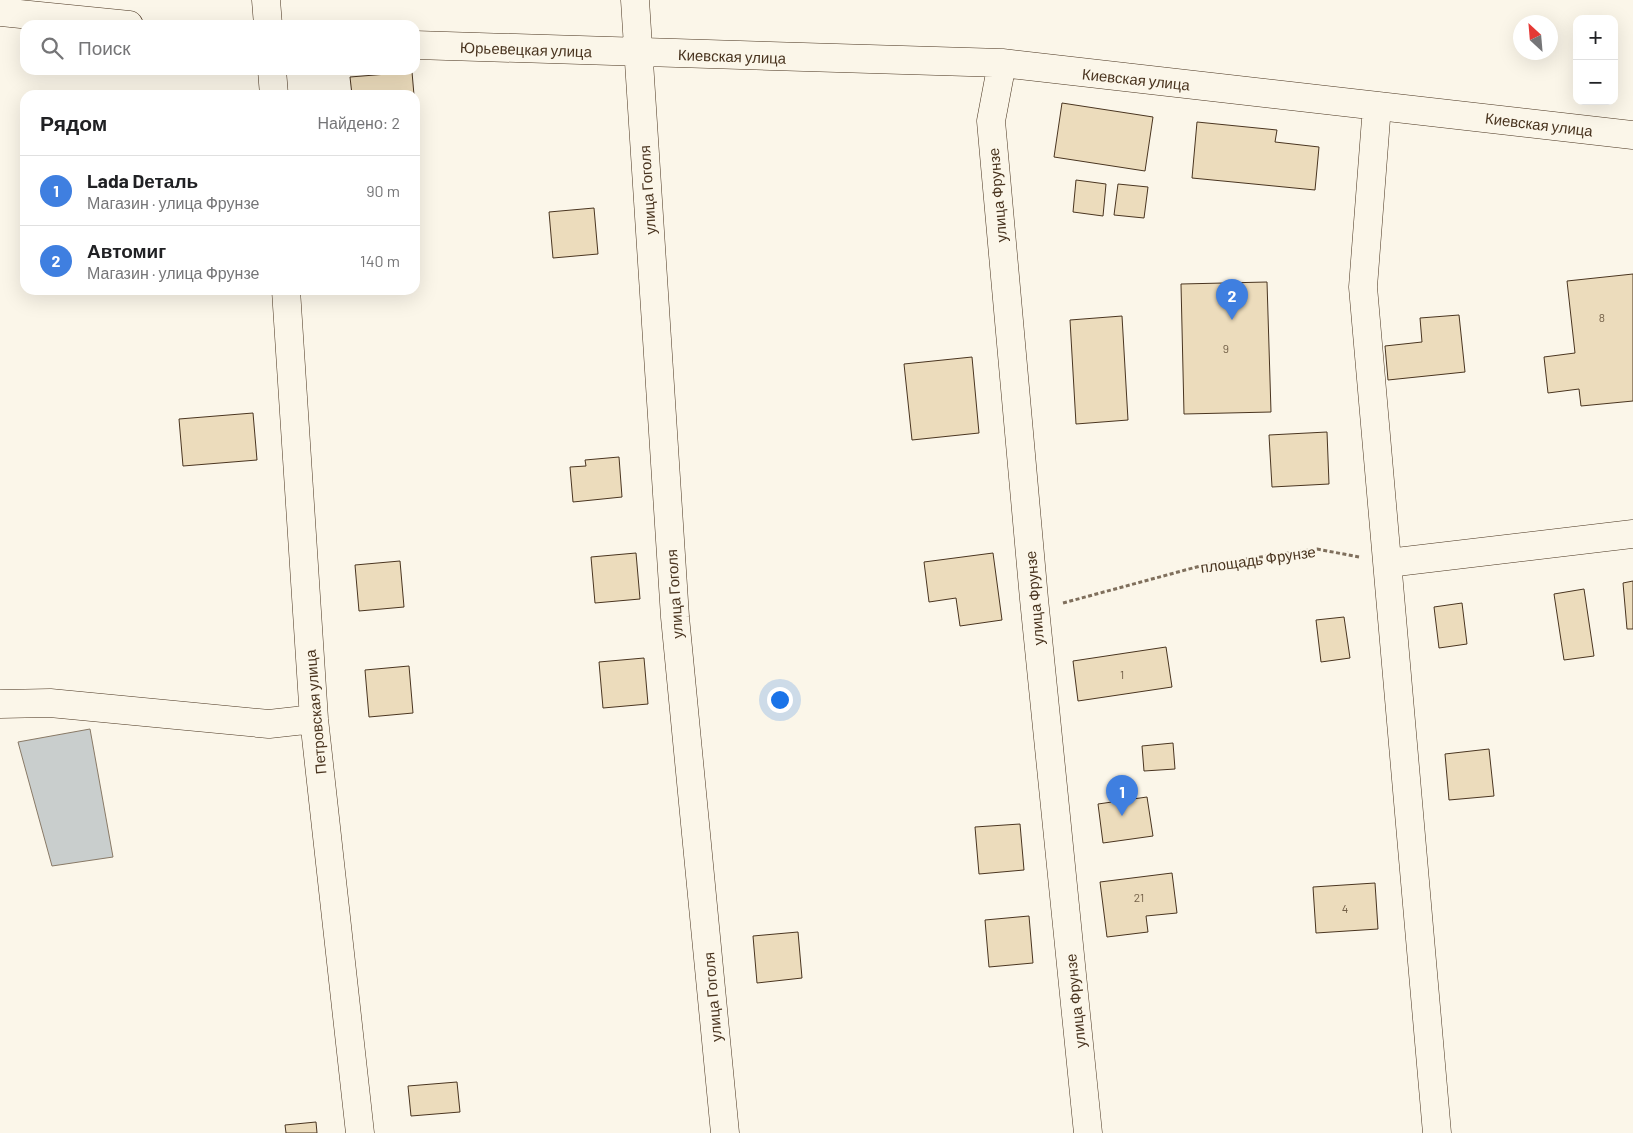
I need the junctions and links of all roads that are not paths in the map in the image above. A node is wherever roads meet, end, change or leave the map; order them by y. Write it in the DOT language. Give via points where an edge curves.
graph roads {
  1 [pos="266,0"];
  2 [pos="635,0"];
  3 [pos="0,12"];
  4 [pos="79,20"];
  5 [pos="268,20"];
  6 [pos="420,45"];
  7 [pos="638,54"];
  8 [pos="1002,63"];
  9 [pos="272,75"];
  10 [pos="274,90"];
  11 [pos="1377,106"];
  12 [pos="1633,135"];
  13 [pos="286,295"];
  14 [pos="1633,534"];
  15 [pos="1388,562"];
  16 [pos="0,704"];
  17 [pos="314,718"];
  18 [pos="360,1133"];
  19 [pos="725,1133"];
  20 [pos="1088,1133"];
  21 [pos="1437,1133"];
  1 -- 5 [label="street"];
  2 -- 7 [label="street, улица Гоголя"];
  3 -- 4 [label="street"];
  6 -- 7 [label="street, Юрьевецкая улица"];
  7 -- 8 [label="street, Киевская улица"];
  7 -- 19 [label="street, улица Гоголя" via="675,617"];
  8 -- 11 [label="street, Киевская улица"];
  8 -- 20 [label="street, улица Фрунзе" via="991,121 1035,610"];
  9 -- 10 [label="street"];
  11 -- 12 [label="street, Киевская улица"];
  11 -- 15 [label="street" via="1363,287"];
  13 -- 17 [label="street, Петровская улица"];
  14 -- 15 [label="street"];
  15 -- 21 [label="street"];
  16 -- 17 [label="street" via="50,703 269,724"];
  17 -- 18 [label="street, Петровская улица"];
}
